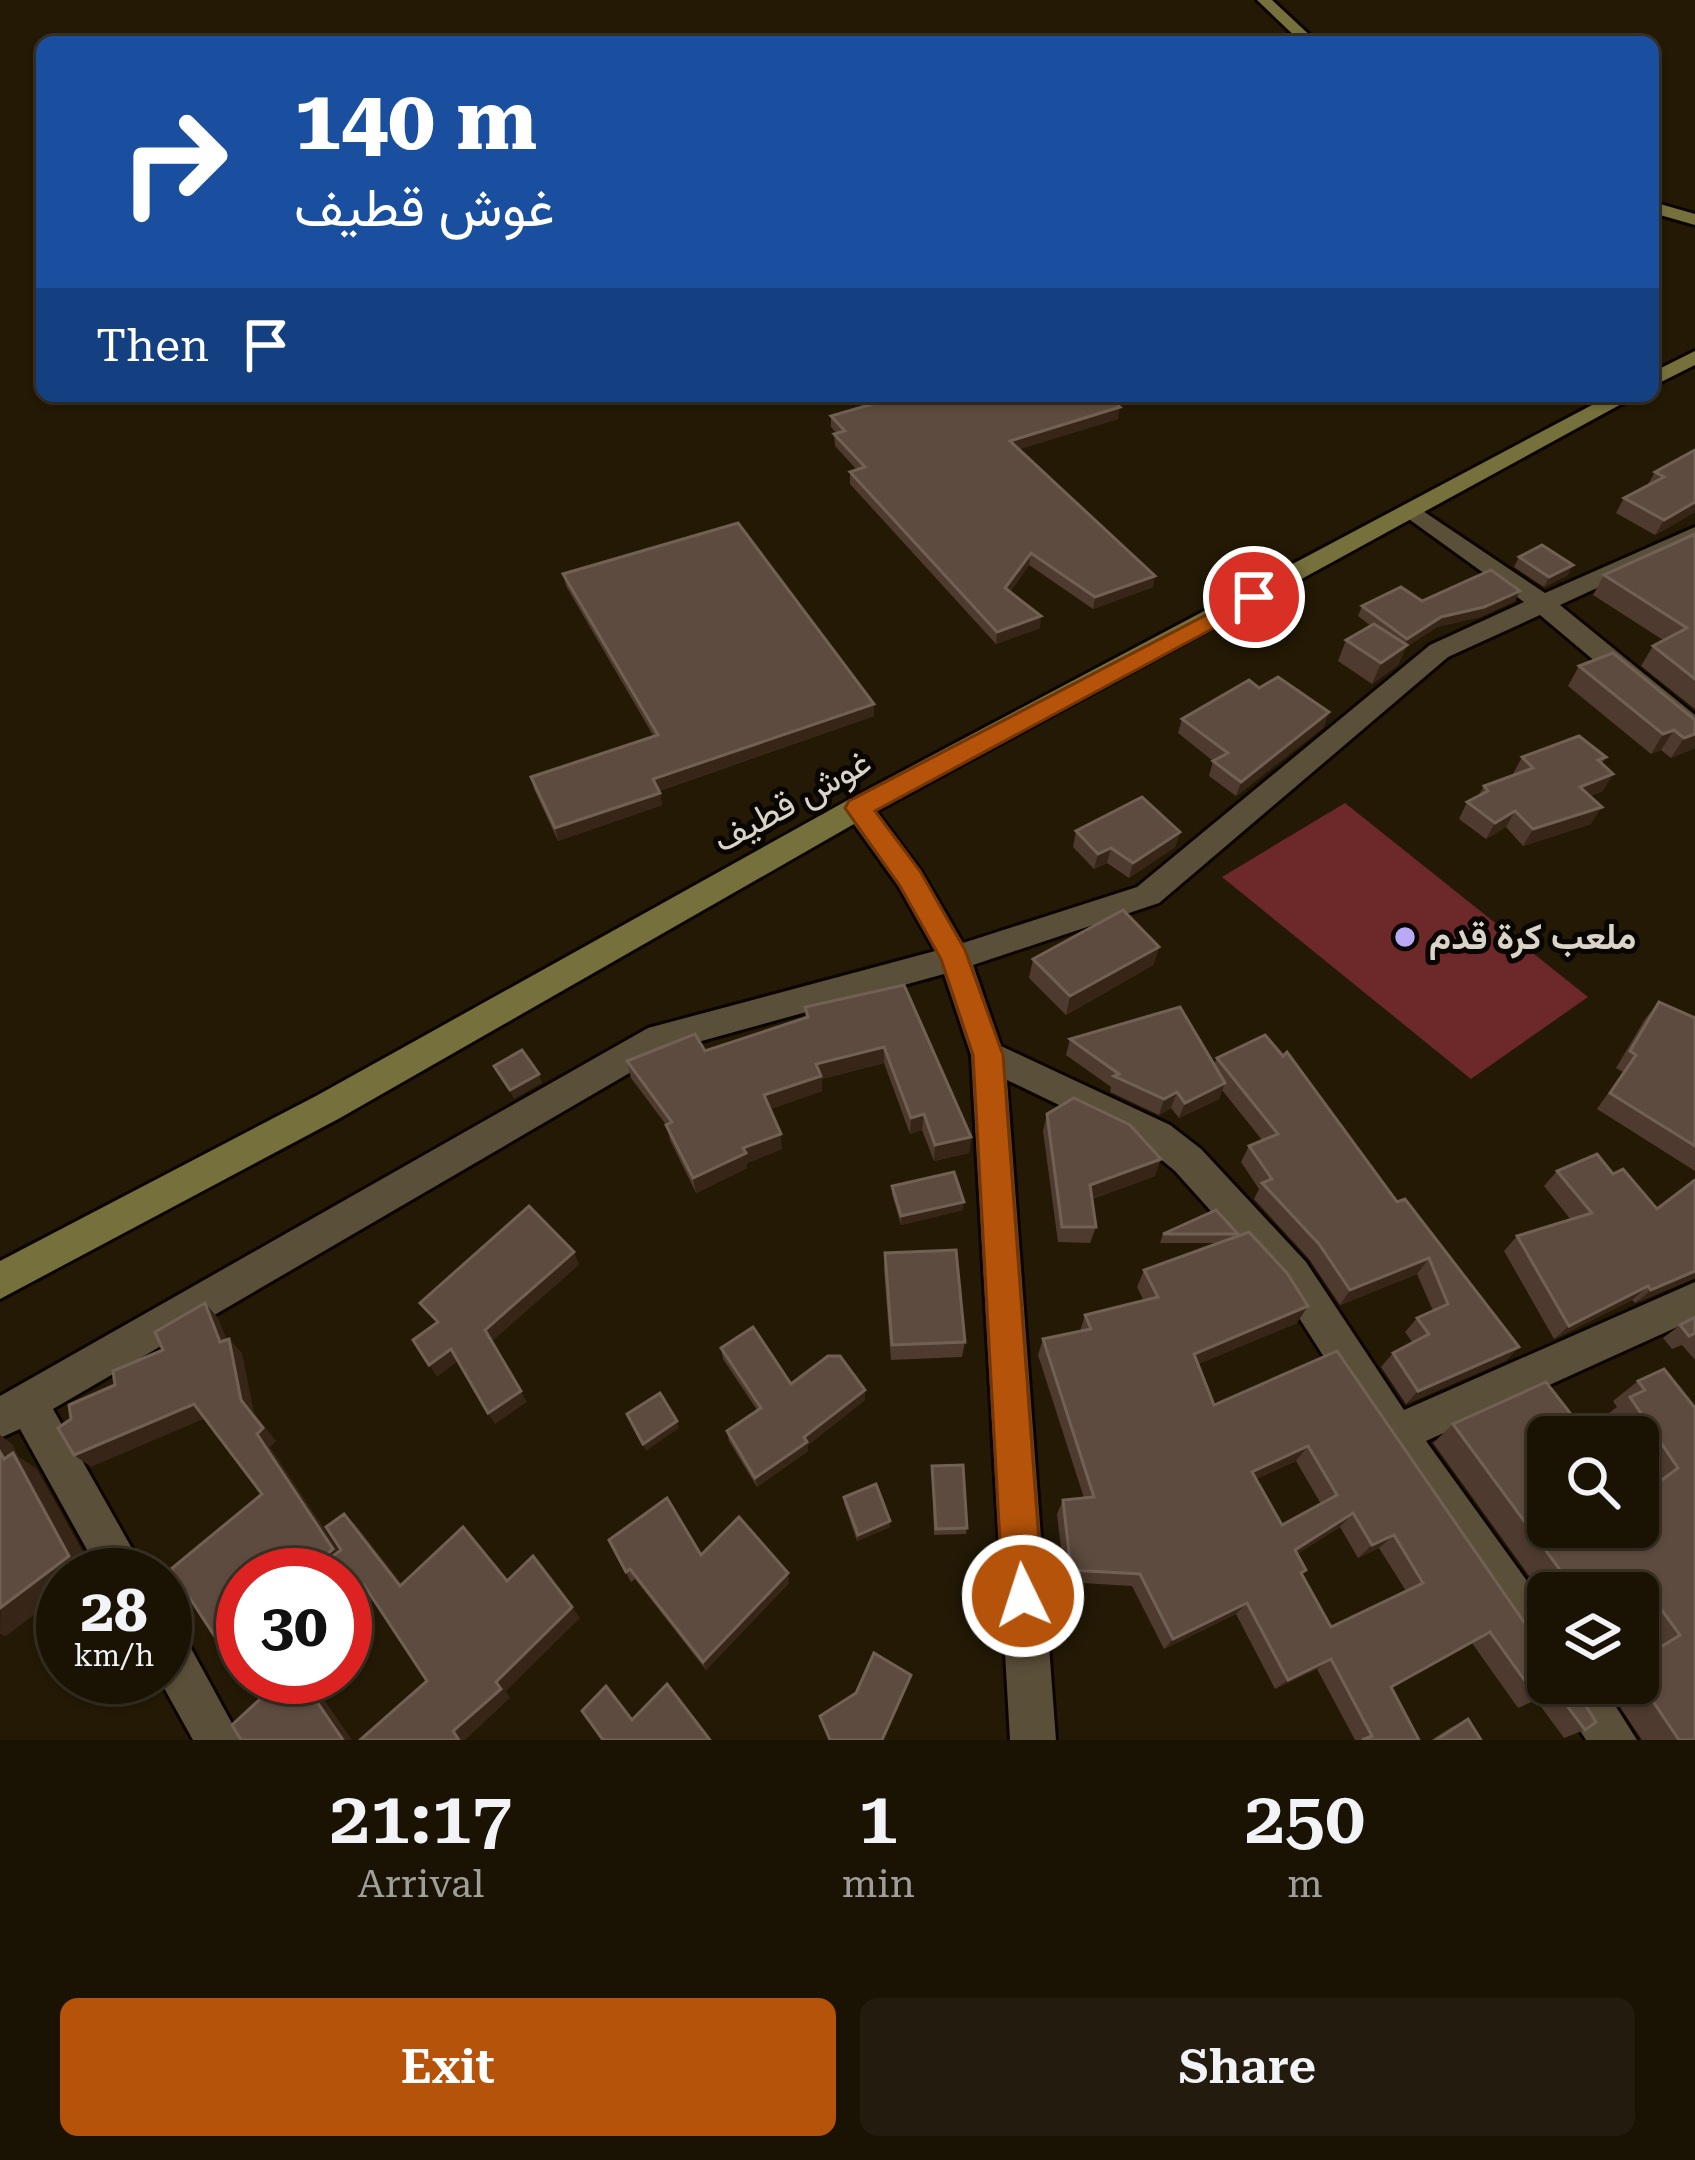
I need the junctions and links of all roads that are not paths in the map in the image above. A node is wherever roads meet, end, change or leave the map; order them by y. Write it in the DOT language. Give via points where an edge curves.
graph roads {
  1 [pos="1264,0"];
  2 [pos="1303,36"];
  3 [pos="1659,209"];
  4 [pos="1695,220"];
  5 [pos="1695,357"];
  6 [pos="1659,377"];
  7 [pos="1614,402"];
  8 [pos="1414,512"];
  9 [pos="1695,534"];
  10 [pos="1542,603"];
  11 [pos="1695,730"];
  12 [pos="858,808"];
  13 [pos="955,958"];
  14 [pos="988,1055"];
  15 [pos="0,1281"];
  16 [pos="1695,1300"];
  17 [pos="13,1410"];
  18 [pos="1396,1434"];
  19 [pos="107,1548"];
  20 [pos="1527,1618"];
  21 [pos="192,1694"];
  22 [pos="1588,1704"];
  23 [pos="1027,1738"];
  24 [pos="218,1740"];
  25 [pos="1614,1740"];
  1 -- 2 [label="main road"];
  3 -- 4 [label="main road"];
  5 -- 6 [label="main road"];
  7 -- 8 [label="main road, غوش قطيف"];
  8 -- 10 [label="street"];
  8 -- 12 [label="main road, غوش قطيف"];
  9 -- 10 [label="street"];
  10 -- 11 [label="street"];
  10 -- 13 [label="street" via="1439,651 1148,895"];
  12 -- 13 [label="street"];
  12 -- 15 [label="main road, غوش قطيف"];
  13 -- 14 [label="street"];
  13 -- 17 [label="street" via="660,1038"];
  14 -- 18 [label="street" via="1158,1136 1188,1160 1293,1275"];
  14 -- 23 [label="street"];
  16 -- 18 [label="street"];
  17 -- 19 [label="street"];
  18 -- 20 [label="street"];
  21 -- 24 [label="street"];
  22 -- 25 [label="street"];
}
